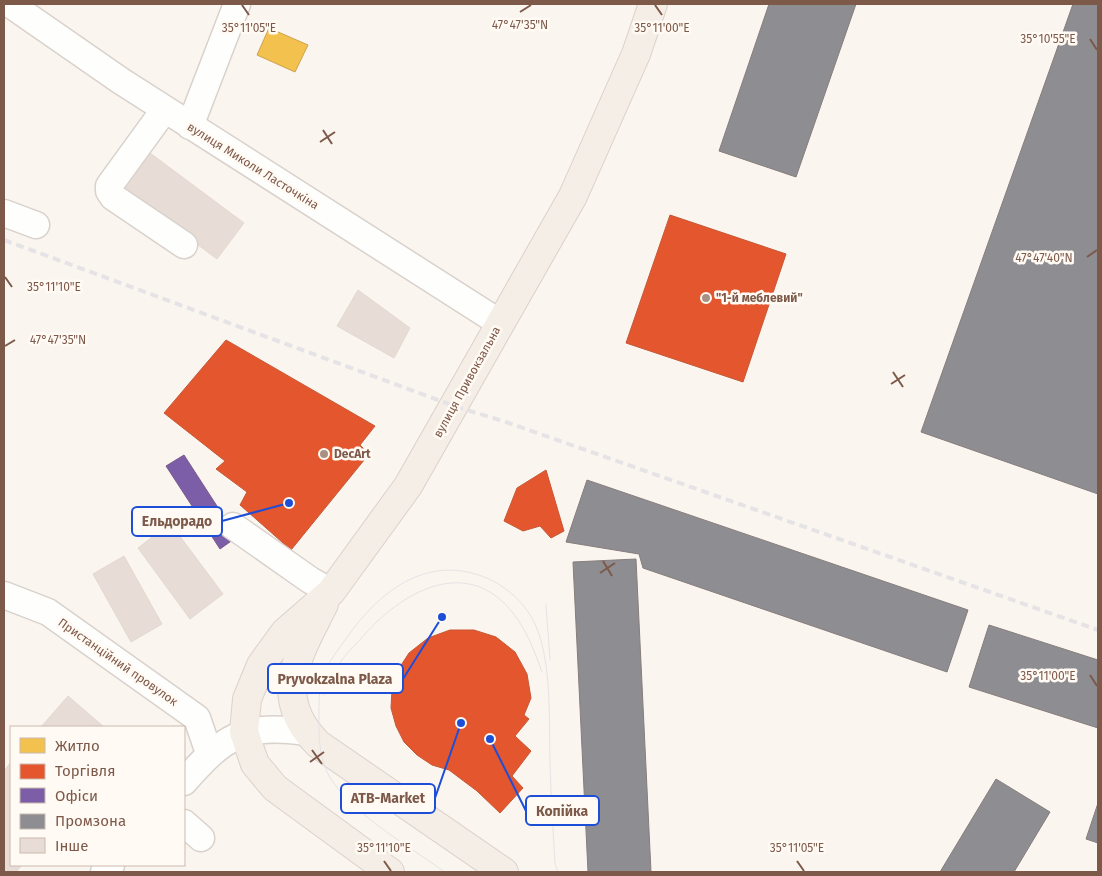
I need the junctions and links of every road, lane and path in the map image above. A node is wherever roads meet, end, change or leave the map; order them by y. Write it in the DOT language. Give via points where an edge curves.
graph roads {
  1 [pos="10,4"];
  2 [pos="237,4"];
  3 [pos="653,4"];
  4 [pos="165,110"];
  5 [pos="190,126"];
  6 [pos="4,213"];
  7 [pos="36,225"];
  8 [pos="184,245"];
  9 [pos="500,323"];
  10 [pos="234,526"];
  11 [pos="331,592"];
  12 [pos="4,595"];
  13 [pos="244,732"];
  14 [pos="306,732"];
  15 [pos="209,753"];
  16 [pos="185,781"];
  17 [pos="390,872"];
  18 [pos="504,872"];
  1 -- 4 [label="street, вулиця Миколи Ласточкіна"];
  2 -- 5 [label="street"];
  3 -- 9 [label="main road, вулиця Привокзальна" via="636,54 573,196"];
  4 -- 5 [label="street, вулиця Миколи Ласточкіна"];
  4 -- 8 [label="street" via="109,186 109,192"];
  5 -- 9 [label="street, вулиця Миколи Ласточкіна"];
  6 -- 7 [label="street"];
  9 -- 11 [label="main road, вулиця Привокзальна" via="408,486"];
  10 -- 11 [label="street"];
  11 -- 13 [label="main road, вулиця Привокзальна" via="285,632 261,665 247,699"];
  11 -- 14 [label="main road" via="296,662 292,682 292,701"];
  12 -- 15 [label="street, Пристанційний провулок" via="48,612 197,718"];
  13 -- 14 [label="street" via="276,727"];
  13 -- 15 [label="street"];
  13 -- 17 [label="main road" via="255,764 274,788"];
  14 -- 18 [label="main road" via="318,744"];
  15 -- 16 [label="street"];
}
